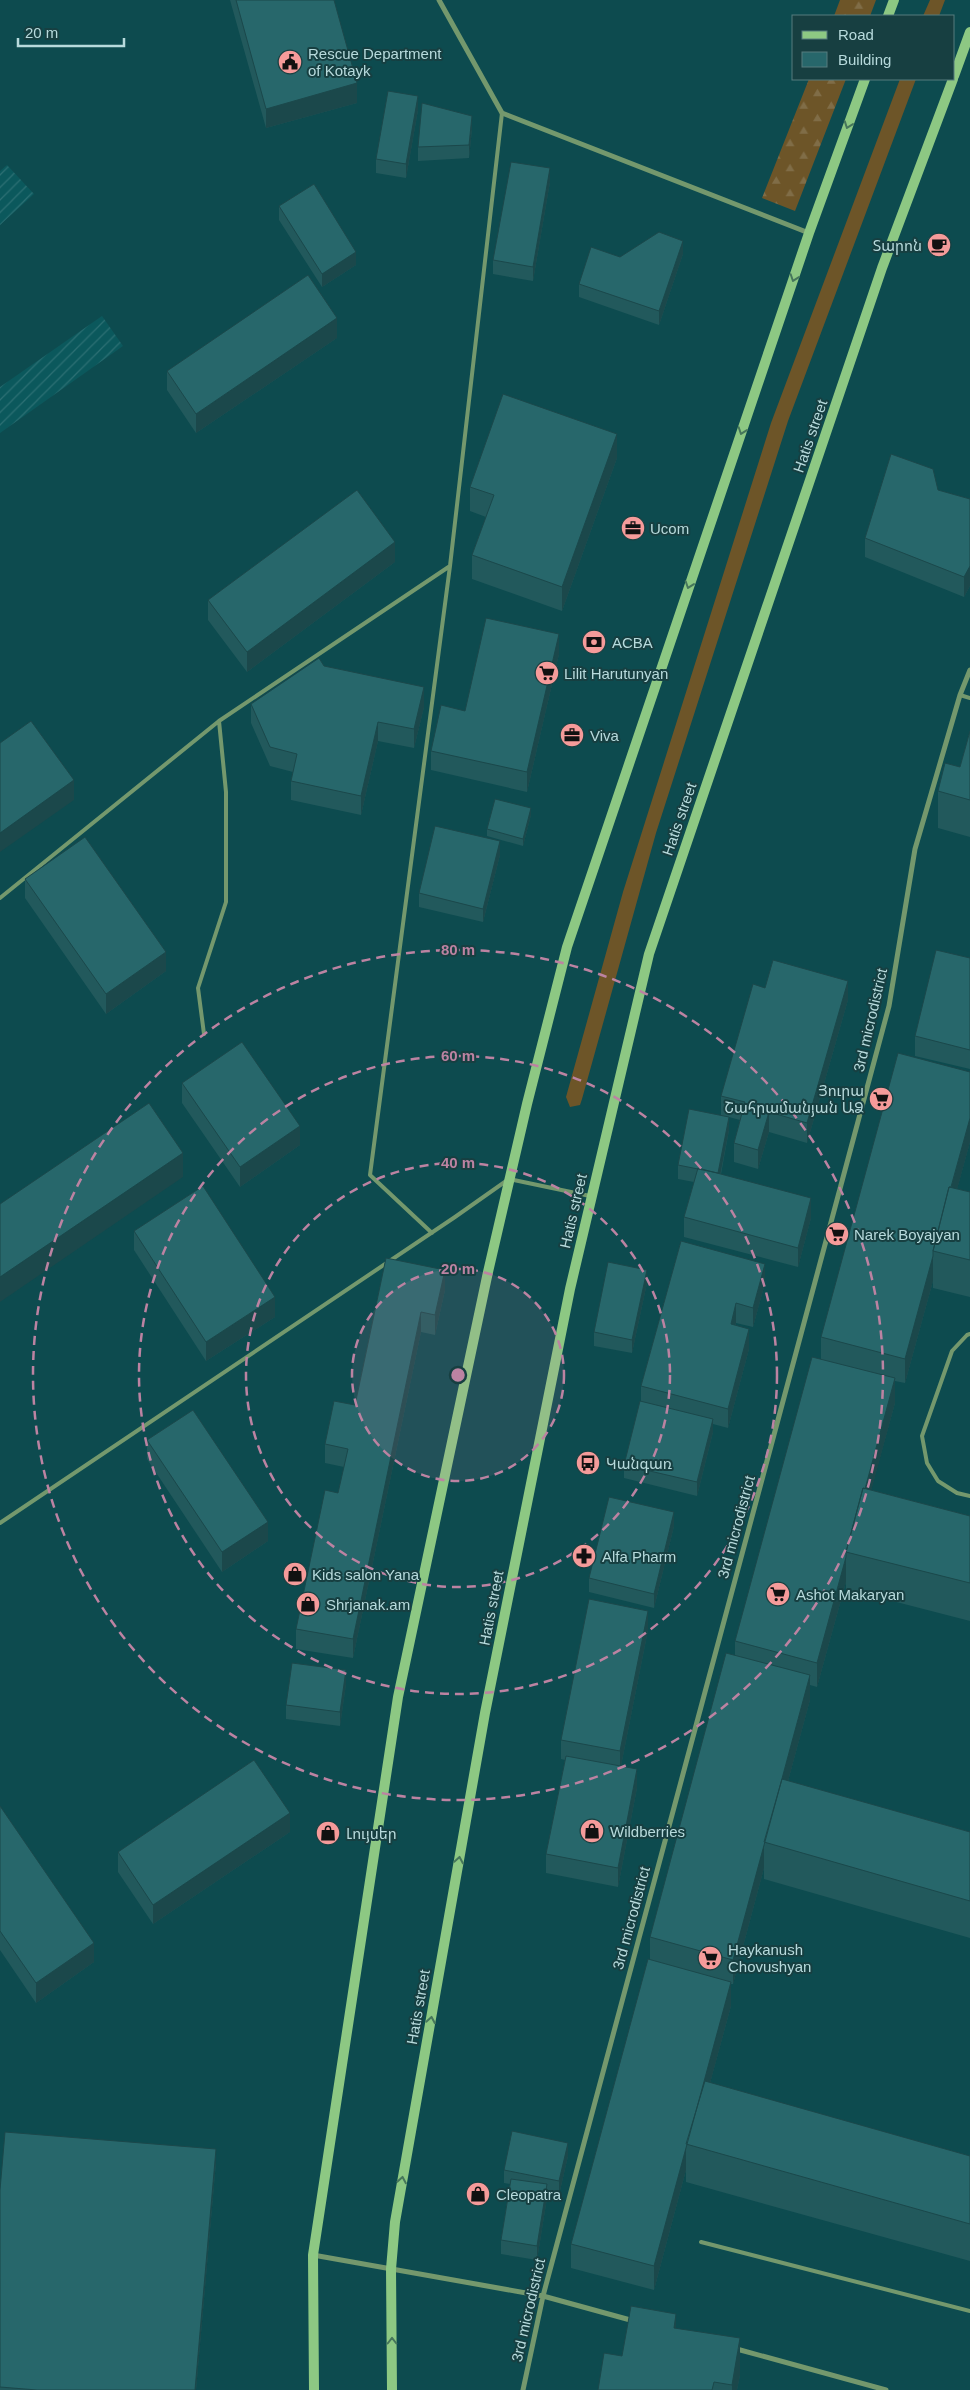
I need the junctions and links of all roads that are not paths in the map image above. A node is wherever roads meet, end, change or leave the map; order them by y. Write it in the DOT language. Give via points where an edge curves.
graph roads {
  1 [pos="438,0"];
  2 [pos="894,0"];
  3 [pos="888,15"];
  4 [pos="970,32"];
  5 [pos="955,72"];
  6 [pos="865,80"];
  7 [pos="952,80"];
  8 [pos="502,113"];
  9 [pos="809,233"];
  10 [pos="450,566"];
  11 [pos="970,670"];
  12 [pos="960,695"];
  13 [pos="970,698"];
  14 [pos="219,721"];
  15 [pos="0,898"];
  16 [pos="204,1034"];
  17 [pos="509,1179"];
  18 [pos="592,1196"];
  19 [pos="432,1233"];
  20 [pos="970,1334"];
  21 [pos="970,1496"];
  22 [pos="0,1523"];
  23 [pos="701,2242"];
  24 [pos="314,2255"];
  25 [pos="391,2269"];
  26 [pos="543,2296"];
  27 [pos="970,2311"];
  28 [pos="638,2322"];
  29 [pos="724,2346"];
  30 [pos="314,2390"];
  31 [pos="392,2390"];
  32 [pos="523,2390"];
  33 [pos="886,2390"];
  1 -- 8 [label="street"];
  2 -- 3 [label="main road"];
  4 -- 5 [label="main road, Hatis street"];
  6 -- 9 [label="main road, one-way"];
  7 -- 18 [label="main road, Hatis street" via="879,278 649,954"];
  8 -- 9 [label="street"];
  8 -- 10 [label="lane"];
  9 -- 17 [label="main road, one-way" via="567,947"];
  10 -- 14 [label="lane"];
  10 -- 19 [label="lane" via="370,1176"];
  11 -- 12 [label="street, 3rd microdistrict"];
  12 -- 13 [label="lane"];
  12 -- 26 [label="street, 3rd microdistrict" via="915,849 889,1006"];
  14 -- 15 [label="lane"];
  14 -- 16 [label="lane" via="226,792 226,902 198,988"];
  17 -- 18 [label="lane"];
  17 -- 19 [label="lane"];
  17 -- 24 [label="main road" via="398,1698"];
  25 -- 18 [label="main road, Hatis street, one-way" via="395,2222 485,1713 570,1288"];
  19 -- 22 [label="lane"];
  20 -- 21 [label="lane" via="952,1351 922,1436 926,1462 938,1481 957,1493"];
  23 -- 27 [label="lane"];
  24 -- 25 [label="street"];
  24 -- 30 [label="main road"];
  25 -- 26 [label="street"];
  31 -- 25 [label="main road, Hatis street, one-way"];
  26 -- 28 [label="street"];
  26 -- 32 [label="street, 3rd microdistrict"];
  29 -- 33 [label="street"];
}
